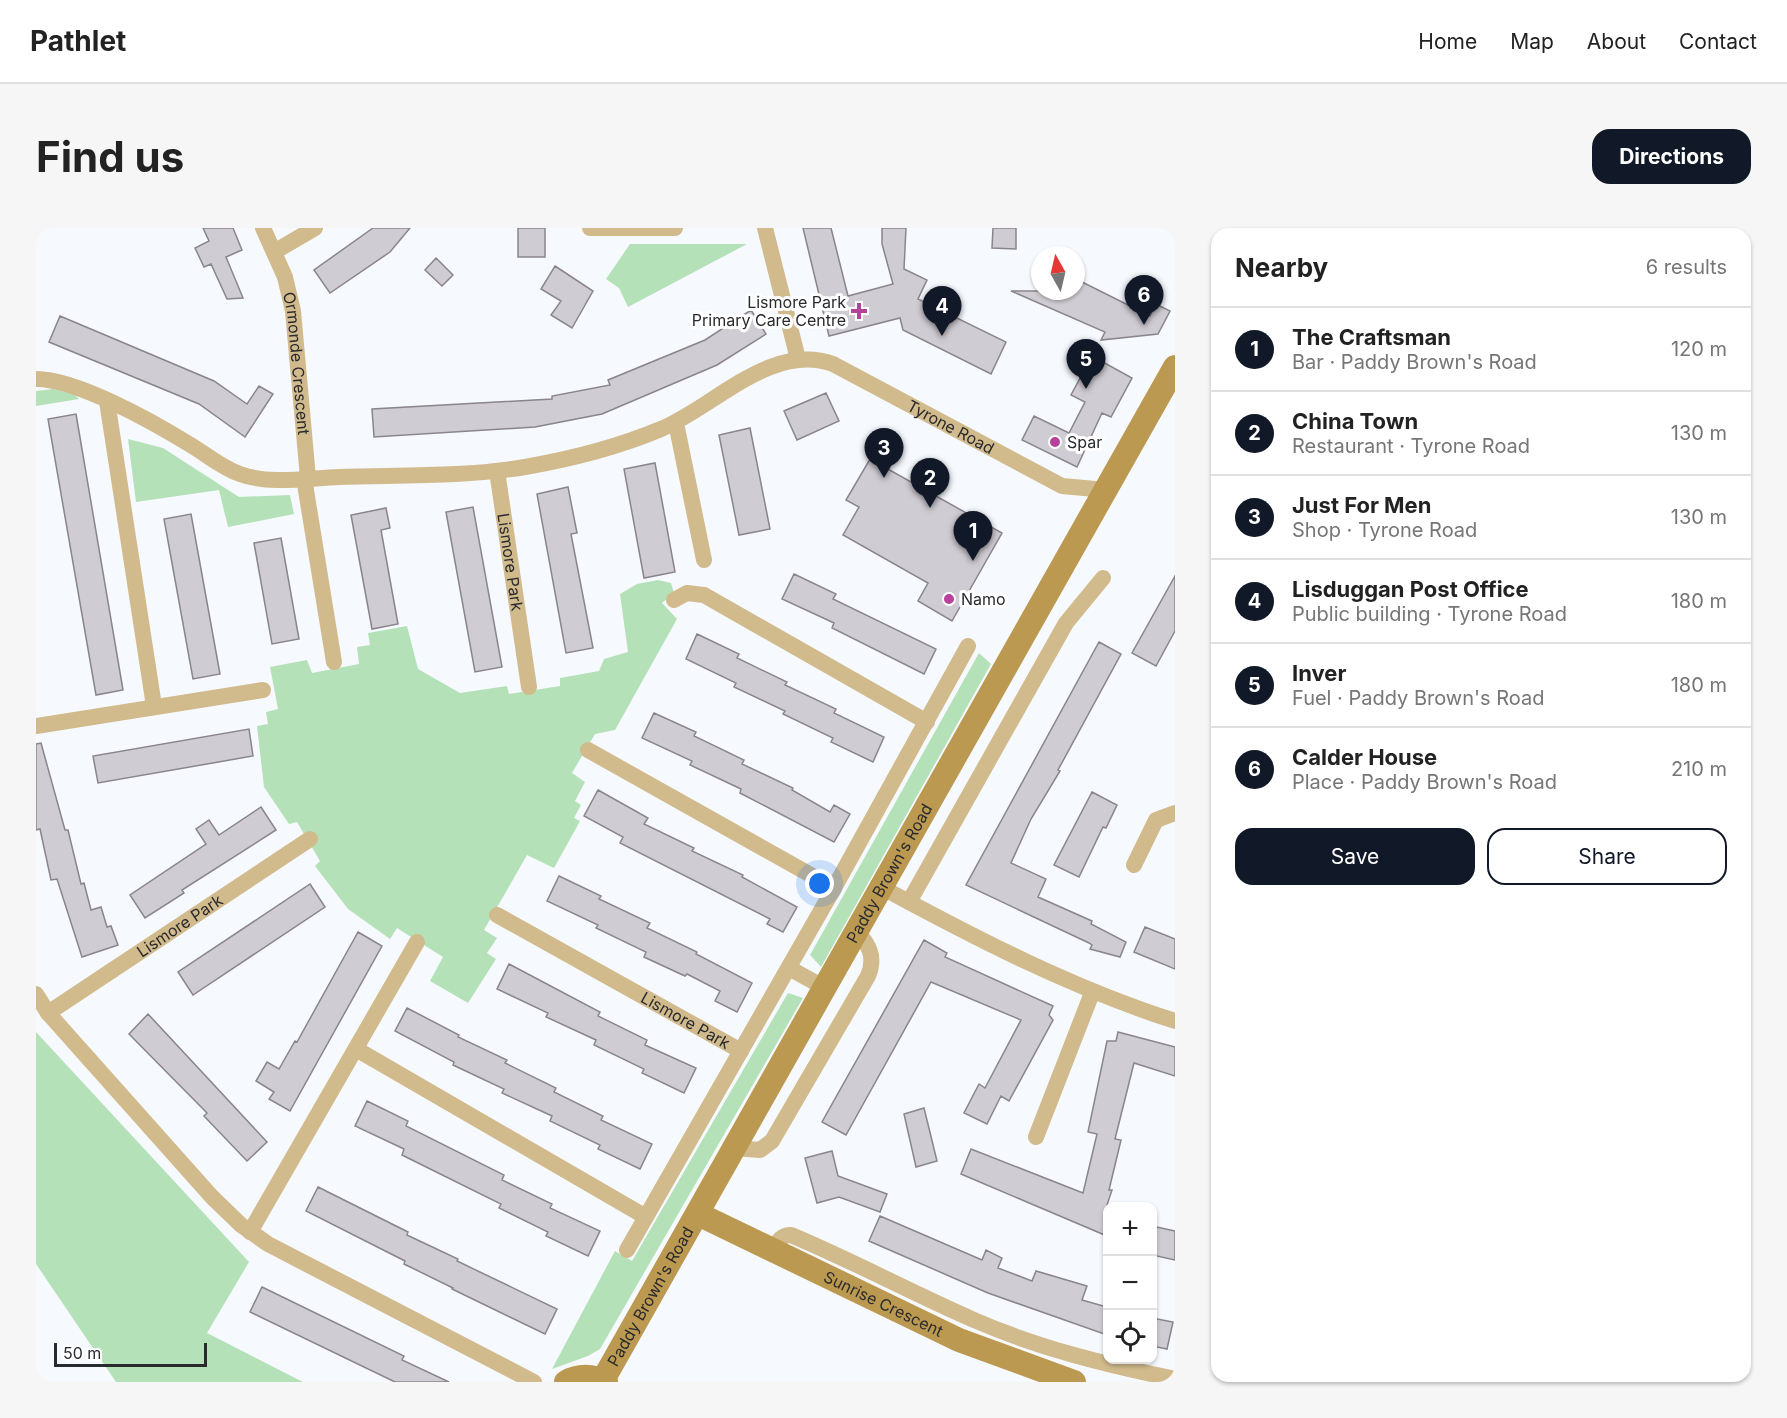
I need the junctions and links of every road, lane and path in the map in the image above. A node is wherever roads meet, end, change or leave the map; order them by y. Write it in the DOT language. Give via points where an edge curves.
graph roads {
  1 [pos="263,228"];
  2 [pos="315,228"];
  3 [pos="590,228"];
  4 [pos="675,228"];
  5 [pos="765,228"];
  6 [pos="274,252"];
  7 [pos="798,359"];
  8 [pos="1175,367"];
  9 [pos="36,379"];
  10 [pos="107,401"];
  11 [pos="676,423"];
  12 [pos="497,471"];
  13 [pos="306,478"];
  14 [pos="1106,490"];
  15 [pos="704,560"];
  16 [pos="1103,578"];
  17 [pos="674,600"];
  18 [pos="969,646"];
  19 [pos="334,663"];
  20 [pos="529,687"];
  21 [pos="263,690"];
  22 [pos="154,706"];
  23 [pos="927,722"];
  24 [pos="36,726"];
  25 [pos="588,750"];
  26 [pos="1175,813"];
  27 [pos="310,838"];
  28 [pos="1134,865"];
  29 [pos="881,887"];
  30 [pos="834,888"];
  31 [pos="909,902"];
  32 [pos="496,915"];
  33 [pos="857,931"];
  34 [pos="417,942"];
  35 [pos="789,968"];
  36 [pos="825,988"];
  37 [pos="1092,993"];
  38 [pos="36,994"];
  39 [pos="48,1013"];
  40 [pos="1175,1021"];
  41 [pos="356,1049"];
  42 [pos="741,1051"];
  43 [pos="1036,1137"];
  44 [pos="734,1148"];
  45 [pos="698,1214"];
  46 [pos="646,1216"];
  47 [pos="250,1232"];
  48 [pos="627,1250"];
  49 [pos="773,1251"];
  50 [pos="1175,1379"];
  51 [pos="604,1381"];
  52 [pos="534,1382"];
  53 [pos="566,1382"];
  54 [pos="1074,1382"];
  1 -- 6 [label="street, Ormonde Crescent"];
  2 -- 6 [label="street"];
  3 -- 4 [label="street"];
  5 -- 7 [label="street"];
  6 -- 13 [label="street, Ormonde Crescent" via="293,310"];
  7 -- 11 [label="street" via="751,376"];
  7 -- 14 [label="street, Tyrone Road" via="813,358 833,364 1062,486"];
  8 -- 14 [label="street, Paddy Brown's Road"];
  9 -- 10 [label="street" via="59,382"];
  10 -- 13 [label="street" via="240,474"];
  10 -- 22 [label="street"];
  11 -- 12 [label="street" via="596,451"];
  11 -- 15 [label="street"];
  12 -- 13 [label="street"];
  12 -- 20 [label="street, Lismore Park"];
  13 -- 19 [label="street"];
  14 -- 29 [label="street, Paddy Brown's Road"];
  16 -- 31 [label="street" via="1066,623"];
  17 -- 23 [label="street" via="687,593 704,595"];
  18 -- 23 [label="street, Lismore Park"];
  21 -- 22 [label="street"];
  22 -- 24 [label="street"];
  23 -- 30 [label="street, Lismore Park"];
  25 -- 30 [label="street"];
  26 -- 28 [label="street" via="1156,820"];
  27 -- 39 [label="street, Lismore Park"];
  29 -- 31 [label="street"];
  29 -- 33 [label="street, Paddy Brown's Road"];
  30 -- 35 [label="street, Lismore Park"];
  31 -- 37 [label="street"];
  32 -- 42 [label="street, Lismore Park"];
  33 -- 36 [label="street, Paddy Brown's Road"];
  33 -- 44 [label="street" via="870,949 868,976 772,1141 760,1150"];
  34 -- 41 [label="street"];
  35 -- 36 [label="street"];
  35 -- 42 [label="street, Lismore Park"];
  36 -- 44 [label="street, Paddy Brown's Road"];
  37 -- 40 [label="street"];
  37 -- 43 [label="street"];
  38 -- 39 [label="street"];
  39 -- 47 [label="street" via="212,1197"];
  41 -- 46 [label="street"];
  41 -- 47 [label="street"];
  42 -- 46 [label="street, Lismore Park"];
  44 -- 45 [label="street, Paddy Brown's Road"];
  45 -- 49 [label="street, Sunrise Crescent"];
  45 -- 51 [label="street, Paddy Brown's Road"];
  46 -- 48 [label="street, Lismore Park"];
  47 -- 52 [label="street"];
  49 -- 50 [label="street" via="779,1239 791,1235 975,1321 1110,1366"];
  49 -- 54 [label="street, Sunrise Crescent" via="959,1340"];
  51 -- 53 [label="street" via="580,1377"];
}
